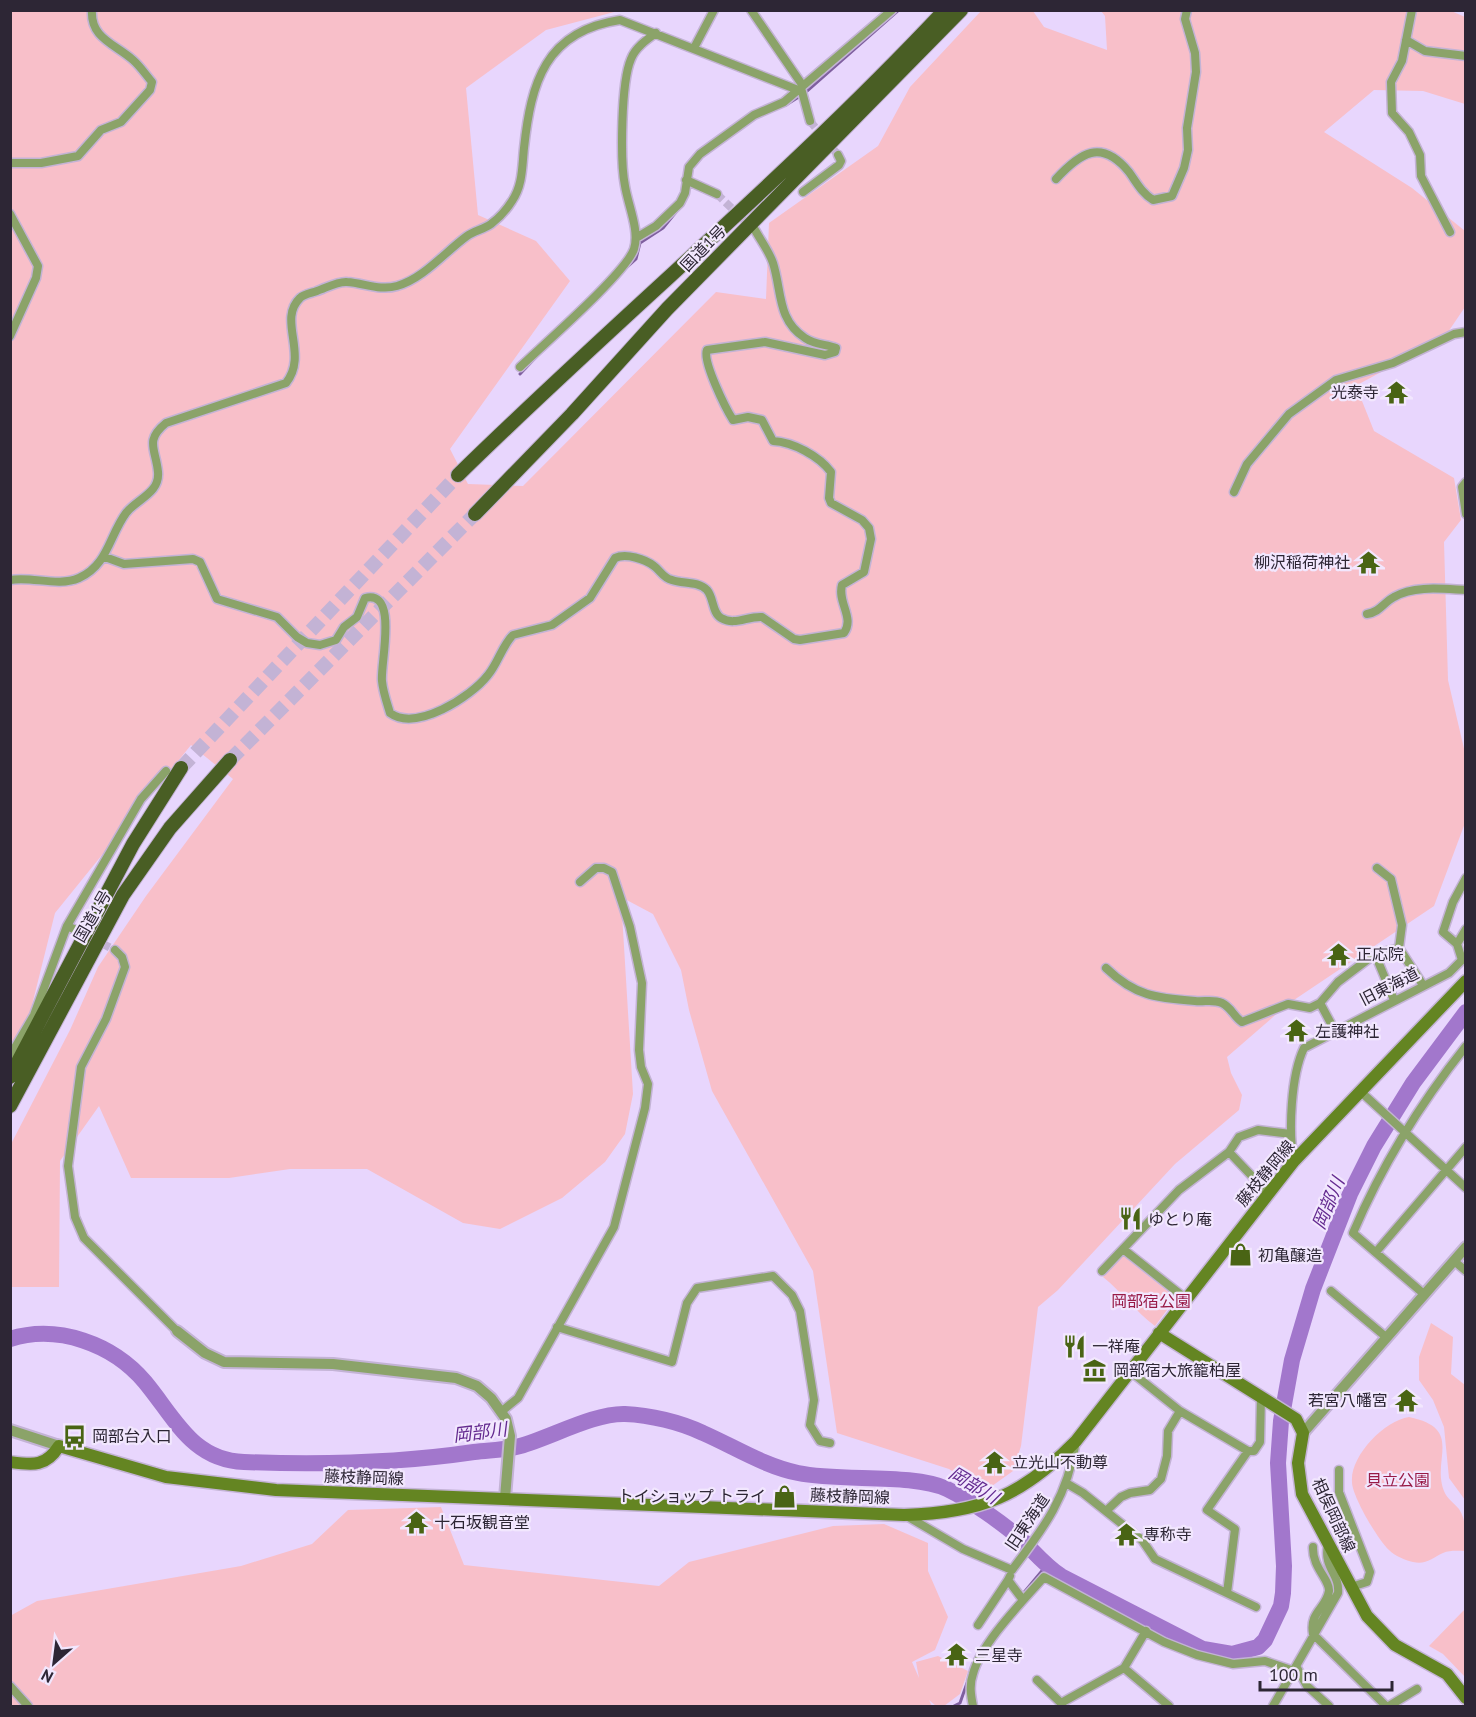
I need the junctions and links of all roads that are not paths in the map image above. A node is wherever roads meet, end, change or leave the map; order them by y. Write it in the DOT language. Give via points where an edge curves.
graph roads {
  1 [pos="92,10"];
  2 [pos="714,10"];
  3 [pos="751,10"];
  4 [pos="892,10"];
  5 [pos="945,10"];
  6 [pos="962,10"];
  7 [pos="1187,10"];
  8 [pos="1412,10"];
  9 [pos="656,33"];
  10 [pos="1406,40"];
  11 [pos="694,48"];
  12 [pos="1466,56"];
  13 [pos="801,88"];
  14 [pos="810,121"];
  15 [pos="838,155"];
  16 [pos="10,163"];
  17 [pos="1056,179"];
  18 [pos="686,180"];
  19 [pos="803,192"];
  20 [pos="717,194"];
  21 [pos="10,214"];
  22 [pos="754,230"];
  23 [pos="1450,232"];
  24 [pos="636,238"];
  25 [pos="1466,332"];
  26 [pos="10,336"];
  27 [pos="520,367"];
  28 [pos="458,475"];
  29 [pos="1466,482"];
  30 [pos="1234,492"];
  31 [pos="475,514"];
  32 [pos="1466,514"];
  33 [pos="105,556"];
  34 [pos="10,580"];
  35 [pos="1466,590"];
  36 [pos="1366,614"];
  37 [pos="230,760"];
  38 [pos="181,768"];
  39 [pos="166,771"];
  40 [pos="1377,868"];
  41 [pos="1466,878"];
  42 [pos="580,882"];
  43 [pos="67,926"];
  44 [pos="1466,929"];
  45 [pos="76,930"];
  46 [pos="1457,944"];
  47 [pos="1399,948"];
  48 [pos="115,950"];
  49 [pos="1375,954"];
  50 [pos="1464,960"];
  51 [pos="1106,968"];
  52 [pos="1466,981"];
  53 [pos="1424,985"];
  54 [pos="1394,1000"];
  55 [pos="1320,1003"];
  56 [pos="1335,1030"];
  57 [pos="1466,1046"];
  58 [pos="10,1056"];
  59 [pos="10,1077"];
  60 [pos="1361,1092"];
  61 [pos="10,1106"];
  62 [pos="1291,1134"];
  63 [pos="1404,1134"];
  64 [pos="1466,1147"];
  65 [pos="1229,1152"];
  66 [pos="1294,1161"];
  67 [pos="1445,1171"];
  68 [pos="1466,1188"];
  69 [pos="1268,1193"];
  70 [pos="1466,1247"];
  71 [pos="1123,1249"];
  72 [pos="1376,1252"];
  73 [pos="1454,1261"];
  74 [pos="1466,1271"];
  75 [pos="1102,1272"];
  76 [pos="1331,1291"];
  77 [pos="1425,1295"];
  78 [pos="1185,1298"];
  79 [pos="557,1327"];
  80 [pos="177,1330"];
  81 [pos="1159,1334"];
  82 [pos="1386,1337"];
  83 [pos="1130,1371"];
  84 [pos="1266,1399"];
  85 [pos="1180,1411"];
  86 [pos="502,1412"];
  87 [pos="10,1430"];
  88 [pos="1303,1433"];
  89 [pos="1076,1441"];
  90 [pos="830,1443"];
  91 [pos="59,1446"];
  92 [pos="1248,1451"];
  93 [pos="10,1462"];
  94 [pos="1339,1470"];
  95 [pos="1066,1483"];
  96 [pos="505,1498"];
  97 [pos="1107,1511"];
  98 [pos="904,1515"];
  99 [pos="1328,1545"];
  100 [pos="1313,1547"];
  101 [pos="1012,1570"];
  102 [pos="1008,1581"];
  103 [pos="1351,1587"];
  104 [pos="1227,1593"];
  105 [pos="1023,1600"];
  106 [pos="1256,1607"];
  107 [pos="978,1624"];
  108 [pos="1146,1631"];
  109 [pos="1313,1634"];
  110 [pos="1124,1668"];
  111 [pos="1295,1668"];
  112 [pos="1038,1680"];
  113 [pos="10,1686"];
  114 [pos="1417,1689"];
  115 [pos="1466,1698"];
  116 [pos="28,1707"];
  117 [pos="973,1707"];
  118 [pos="1169,1707"];
  119 [pos="1273,1707"];
  120 [pos="1329,1707"];
  121 [pos="1387,1707"];
  1 -- 16 [label="street" via="91,23 98,35 135,61 152,82 150,90 122,122 102,130 78,156 41,163"];
  2 -- 11 [label="street"];
  3 -- 13 [label="street"];
  4 -- 13 [label="street"];
  5 -- 28 [label="highway, 国道1号" via="825,129"];
  6 -- 31 [label="highway, 国道1号" via="667,309"];
  7 -- 17 [label="street" via="1185,20 1196,72 1187,128 1188,150 1172,196 1153,200 1143,193 1128,171 1104,153 1080,155"];
  8 -- 10 [label="street"];
  9 -- 11 [label="street"];
  9 -- 24 [label="street" via="631,57 627,70 624,183"];
  9 -- 33 [label="street" via="620,20 603,22 562,45 548,61 529,104 520,185 513,200 490,225 469,234 398,286 382,288 345,281 301,297 291,320 294,373 286,383 166,423 157,430 152,442 159,473 155,487 128,512"];
  10 -- 12 [label="street" via="1425,51"];
  10 -- 23 [label="street" via="1402,61 1391,82 1392,113 1409,132 1420,155 1421,176"];
  11 -- 13 [label="street"];
  13 -- 14 [label="street"];
  13 -- 18 [label="street" via="784,102 754,115 700,154 689,167"];
  15 -- 19 [label="street" via="839,165"];
  18 -- 20 [label="street"];
  18 -- 24 [label="street" via="680,203 656,226"];
  21 -- 26 [label="street" via="38,266"];
  22 -- 33 [label="street" via="773,261 786,317 803,337 836,348 836,352 825,355 765,342 707,350 706,360 719,398 734,420 762,420 773,441 787,442 825,464 831,472 831,503 855,514 869,528 867,567 842,585 840,592 849,621 844,633 800,640 762,617 723,619 717,615 711,595 700,585 664,577 653,565 621,555 615,558 590,598 552,625 513,635 482,682 437,713 404,719 390,713 381,679 384,612 376,598 365,598 357,617 336,640 320,645 307,643 277,617 217,599 200,562 193,559 124,564"];
  24 -- 27 [label="street" via="634,250 613,276"];
  25 -- 30 [label="street" via="1444,338 1393,363 1336,380 1289,414 1247,464"];
  29 -- 32 [label="street" via="1462,488"];
  33 -- 34 [label="street" via="78,579"];
  35 -- 36 [label="street" via="1410,591 1394,597 1376,613"];
  37 -- 61 [label="highway, 国道1号" via="170,828 123,895"];
  38 -- 59 [label="highway, 国道1号" via="133,844"];
  39 -- 43 [label="street" via="141,799"];
  40 -- 47 [label="street" via="1390,879 1402,925"];
  41 -- 46 [label="street, 旧東海道" via="1443,932"];
  42 -- 79 [label="street" via="596,868 612,872 630,927 642,983 639,1050 648,1084 614,1227"];
  43 -- 45 [label="street"];
  43 -- 58 [label="street" via="34,1015"];
  44 -- 46 [label="street"];
  46 -- 50 [label="street, 旧東海道"];
  47 -- 49 [label="street"];
  47 -- 53 [label="street"];
  48 -- 80 [label="street" via="125,967 106,1019 81,1067 68,1166 75,1217 84,1238"];
  49 -- 54 [label="street"];
  49 -- 55 [label="street" via="1338,982"];
  50 -- 53 [label="street, 旧東海道" via="1449,973"];
  51 -- 55 [label="street" via="1121,983 1140,993 1214,1000 1228,1007 1242,1022 1288,1004 1310,1008"];
  52 -- 60 [label="main road, 藤枝静岡線"];
  53 -- 54 [label="street, 旧東海道"];
  54 -- 56 [label="street, 旧東海道"];
  55 -- 56 [label="street"];
  56 -- 62 [label="street, 旧東海道" via="1309,1044 1298,1060"];
  57 -- 63 [label="street" via="1434,1086"];
  60 -- 63 [label="street"];
  60 -- 66 [label="main road, 藤枝静岡線"];
  62 -- 65 [label="street" via="1251,1131 1239,1137"];
  62 -- 66 [label="street, 旧東海道"];
  63 -- 67 [label="street"];
  63 -- 72 [label="street" via="1374,1184 1353,1233"];
  64 -- 67 [label="street"];
  65 -- 69 [label="street"];
  65 -- 71 [label="street" via="1179,1190"];
  66 -- 69 [label="main road, 藤枝静岡線"];
  67 -- 68 [label="street"];
  67 -- 72 [label="street"];
  69 -- 78 [label="main road, 藤枝静岡線"];
  70 -- 73 [label="street"];
  71 -- 75 [label="street"];
  71 -- 78 [label="street"];
  72 -- 77 [label="street"];
  73 -- 74 [label="street"];
  73 -- 77 [label="street"];
  76 -- 82 [label="street"];
  77 -- 82 [label="street"];
  78 -- 81 [label="main road, 藤枝静岡線"];
  79 -- 86 [label="street" via="518,1398"];
  79 -- 90 [label="street" via="672,1362 687,1303 697,1288 773,1276 792,1295 800,1311 814,1400 810,1425 820,1441"];
  80 -- 86 [label="street" via="205,1353 225,1362 333,1364 456,1378 477,1386"];
  81 -- 83 [label="main road, 藤枝静岡線"];
  81 -- 84 [label="main road"];
  82 -- 88 [label="street"];
  83 -- 85 [label="street"];
  83 -- 89 [label="main road, 藤枝静岡線"];
  84 -- 88 [label="main road" via="1296,1419"];
  84 -- 92 [label="street" via="1260,1442 1254,1451"];
  85 -- 92 [label="street"];
  85 -- 97 [label="street" via="1168,1431 1161,1479 1150,1490 1121,1497"];
  86 -- 96 [label="street" via="510,1436"];
  87 -- 91 [label="street"];
  88 -- 99 [label="main road, 相俣岡部線" via="1299,1480"];
  89 -- 95 [label="street, 旧東海道"];
  89 -- 98 [label="main road, 藤枝静岡線" via="1032,1481 989,1502 959,1510"];
  91 -- 93 [label="main road" via="42,1464"];
  91 -- 96 [label="main road, 藤枝静岡線" via="166,1477 220,1485"];
  92 -- 104 [label="street" via="1207,1510 1235,1529"];
  94 -- 103 [label="street" via="1339,1492 1370,1572 1367,1582"];
  95 -- 97 [label="street"];
  95 -- 101 [label="street, 旧東海道" via="1056,1509"];
  96 -- 98 [label="main road, 藤枝静岡線"];
  97 -- 104 [label="street" via="1142,1540 1155,1559"];
  98 -- 101 [label="street, 旧東海道" via="953,1544"];
  99 -- 103 [label="main road, 相俣岡部線"];
  99 -- 109 [label="street" via="1326,1562 1339,1587 1338,1593"];
  100 -- 109 [label="street" via="1315,1564 1329,1588 1312,1619"];
  101 -- 102 [label="street"];
  102 -- 105 [label="street"];
  102 -- 107 [label="street"];
  103 -- 115 [label="main road, 相俣岡部線" via="1380,1632 1395,1645 1447,1674"];
  104 -- 106 [label="street"];
  105 -- 108 [label="street" via="1044,1577"];
  105 -- 117 [label="street" via="974,1669 970,1690"];
  108 -- 110 [label="street"];
  108 -- 111 [label="street" via="1213,1660 1247,1665 1265,1660"];
  109 -- 111 [label="street"];
  109 -- 121 [label="street"];
  110 -- 112 [label="street" via="1061,1703"];
  110 -- 118 [label="street"];
  111 -- 119 [label="street"];
  111 -- 120 [label="street"];
  113 -- 116 [label="street"];
  114 -- 121 [label="street"];
}
